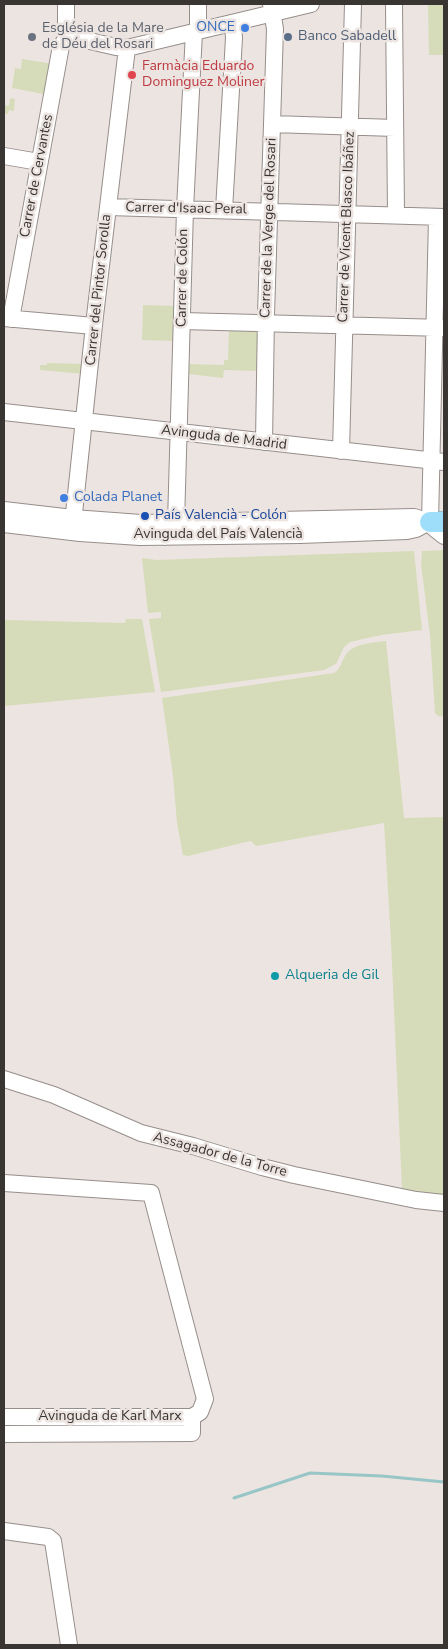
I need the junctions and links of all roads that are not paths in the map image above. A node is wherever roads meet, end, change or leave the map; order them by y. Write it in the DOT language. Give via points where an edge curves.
graph roads {
  1 [pos="66,4"];
  2 [pos="198,4"];
  3 [pos="311,4"];
  4 [pos="353,4"];
  5 [pos="394,4"];
  6 [pos="272,8"];
  7 [pos="233,22"];
  8 [pos="196,32"];
  9 [pos="68,36"];
  10 [pos="127,48"];
  11 [pos="272,124"];
  12 [pos="349,127"];
  13 [pos="395,128"];
  14 [pos="4,156"];
  15 [pos="39,162"];
  16 [pos="108,207"];
  17 [pos="185,209"];
  18 [pos="224,210"];
  19 [pos="269,211"];
  20 [pos="347,214"];
  21 [pos="396,215"];
  22 [pos="441,217"];
  23 [pos="7,318"];
  24 [pos="182,320"];
  25 [pos="266,323"];
  26 [pos="94,326"];
  27 [pos="344,326"];
  28 [pos="439,328"];
  29 [pos="4,412"];
  30 [pos="85,421"];
  31 [pos="179,432"];
  32 [pos="264,442"];
  33 [pos="341,451"];
  34 [pos="438,462"];
  35 [pos="4,510"];
  36 [pos="176,523"];
  37 [pos="4,524"];
  38 [pos="441,524"];
  39 [pos="73,525"];
  40 [pos="165,537"];
  41 [pos="4,1079"];
  42 [pos="4,1183"];
  43 [pos="444,1203"];
  44 [pos="4,1417"];
  45 [pos="192,1417"];
  46 [pos="4,1434"];
  47 [pos="4,1531"];
  48 [pos="70,1645"];
  1 -- 9 [label="street"];
  2 -- 8 [label="street, Carrer de Colón"];
  3 -- 6 [label="street"];
  4 -- 12 [label="street, Carrer de Vicent Blasco Ibáñez"];
  5 -- 13 [label="street"];
  6 -- 7 [label="street"];
  6 -- 11 [label="street, Carrer de la Verge del Rosari" via="275,29"];
  7 -- 8 [label="street"];
  7 -- 18 [label="street"];
  8 -- 10 [label="street"];
  8 -- 17 [label="street, Carrer de Colón"];
  9 -- 10 [label="street"];
  9 -- 15 [label="street, Carrer de Cervantes" via="61,46"];
  10 -- 16 [label="street, Carrer del Pintor Sorolla"];
  11 -- 12 [label="street"];
  11 -- 19 [label="street, Carrer de la Verge del Rosari"];
  12 -- 13 [label="street"];
  12 -- 20 [label="street, Carrer de Vicent Blasco Ibáñez"];
  13 -- 21 [label="street"];
  14 -- 15 [label="street"];
  15 -- 23 [label="street, Carrer de Cervantes"];
  16 -- 17 [label="street, Carrer d'Isaac Peral"];
  16 -- 26 [label="street, Carrer del Pintor Sorolla"];
  17 -- 18 [label="street, Carrer d'Isaac Peral"];
  17 -- 24 [label="street, Carrer de Colón"];
  18 -- 19 [label="street, Carrer d'Isaac Peral"];
  19 -- 20 [label="street, Carrer d'Isaac Peral"];
  19 -- 25 [label="street, Carrer de la Verge del Rosari"];
  20 -- 21 [label="street, Carrer d'Isaac Peral"];
  20 -- 27 [label="street, Carrer de Vicent Blasco Ibáñez"];
  21 -- 22 [label="street, Carrer d'Isaac Peral"];
  22 -- 28 [label="street"];
  23 -- 26 [label="street"];
  24 -- 25 [label="street"];
  24 -- 31 [label="street, Carrer de Colón"];
  25 -- 27 [label="street"];
  25 -- 32 [label="street, Carrer de la Verge del Rosari"];
  26 -- 30 [label="street, Carrer del Pintor Sorolla"];
  27 -- 28 [label="street"];
  27 -- 33 [label="street, Carrer de Vicent Blasco Ibáñez"];
  28 -- 34 [label="street"];
  29 -- 30 [label="street, Avinguda de Madrid"];
  30 -- 31 [label="street, Avinguda de Madrid"];
  30 -- 39 [label="street, Carrer del Pintor Sorolla"];
  31 -- 32 [label="street, Avinguda de Madrid"];
  31 -- 36 [label="street, Carrer de Colón"];
  32 -- 33 [label="street, Avinguda de Madrid"];
  33 -- 34 [label="street, Avinguda de Madrid"];
  34 -- 38 [label="street"];
  35 -- 39 [label="street, Avinguda del País Valencià"];
  36 -- 38 [label="street, Avinguda del País Valencià" via="410,517"];
  36 -- 39 [label="street, Avinguda del País Valencià"];
  36 -- 40 [label="street" via="174,531"];
  37 -- 39 [label="street, Avinguda del País Valencià"];
  38 -- 40 [label="street, Avinguda del País Valencià" via="407,531"];
  39 -- 40 [label="street, Avinguda del País Valencià" via="140,537"];
  41 -- 43 [label="street, Assagador de la Torre" via="54,1095 141,1133 294,1175"];
  42 -- 45 [label="street" via="152,1193 205,1399 200,1412"];
  44 -- 45 [label="street, Avinguda de Karl Marx"];
  45 -- 46 [label="street, Avinguda de Karl Marx" via="192,1433"];
  47 -- 48 [label="street" via="48,1537 53,1541"];
}
